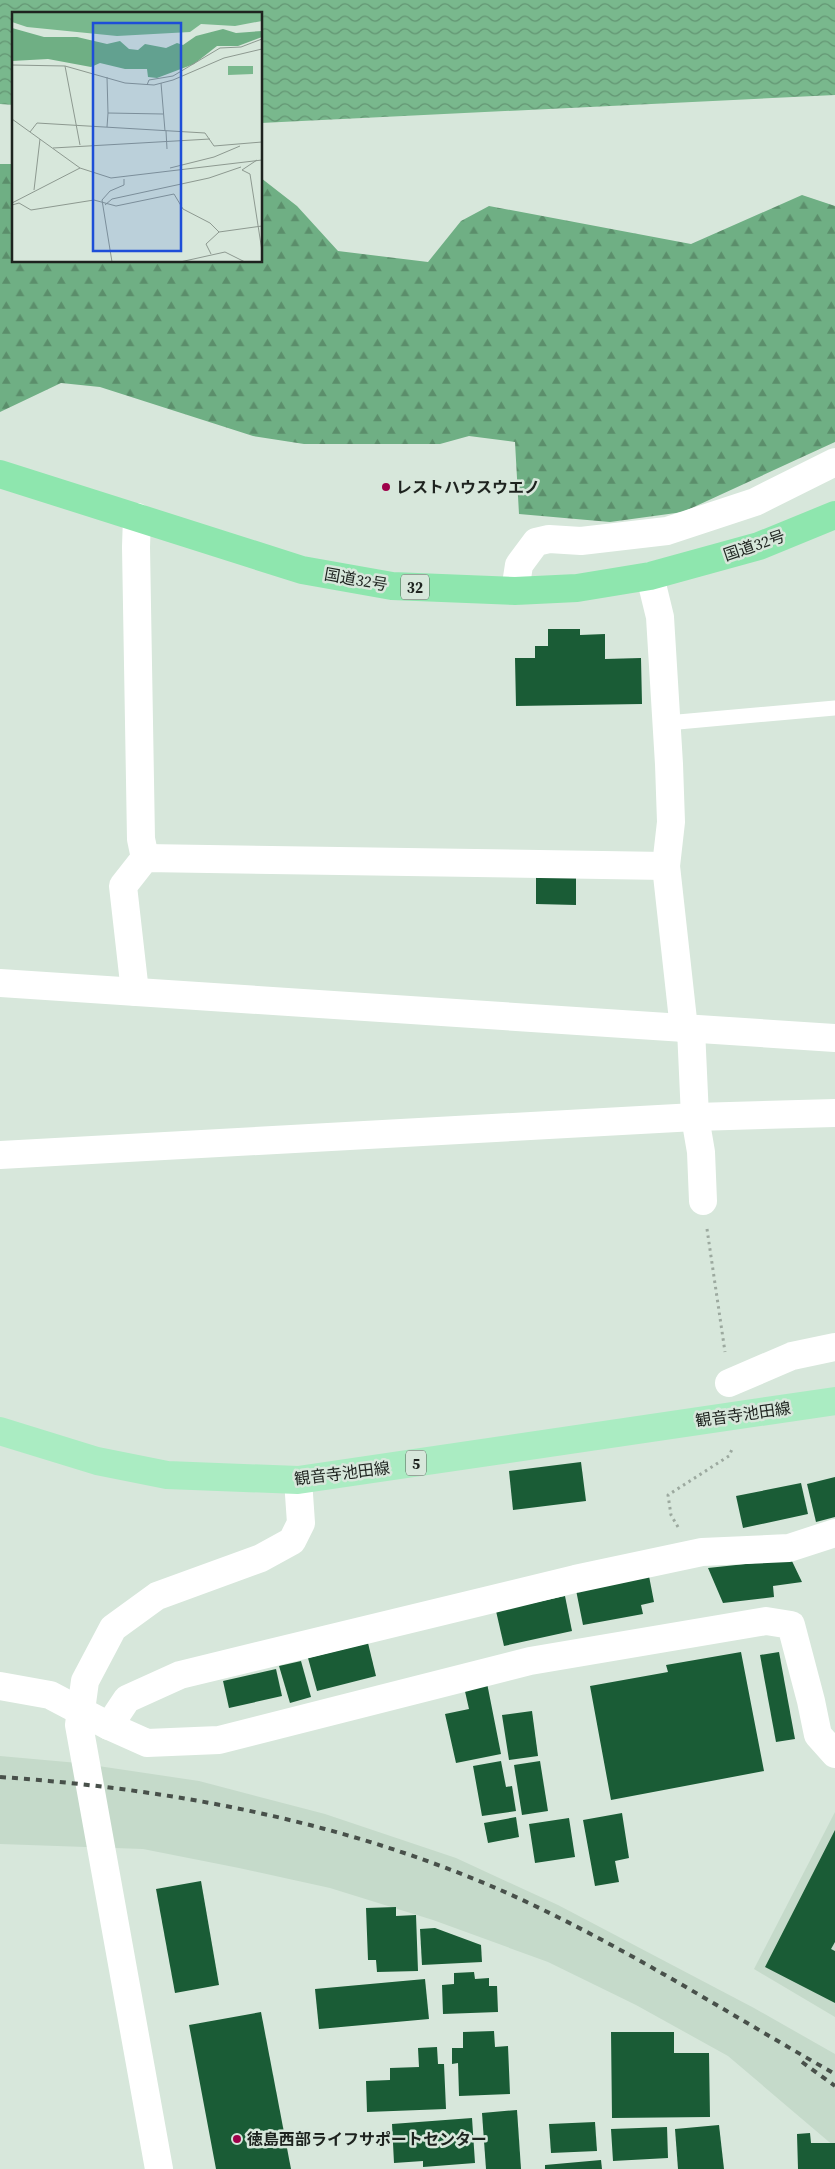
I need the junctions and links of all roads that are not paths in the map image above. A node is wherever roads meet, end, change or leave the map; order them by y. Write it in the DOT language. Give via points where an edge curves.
graph roads {
  1 [pos="835,462"];
  2 [pos="0,474"];
  3 [pos="835,515"];
  4 [pos="137,517"];
  5 [pos="650,576"];
  6 [pos="515,590"];
  7 [pos="835,708"];
  8 [pos="667,723"];
  9 [pos="144,858"];
  10 [pos="666,866"];
  11 [pos="0,983"];
  12 [pos="135,992"];
  13 [pos="687,1029"];
  14 [pos="835,1038"];
  15 [pos="835,1114"];
  16 [pos="695,1117"];
  17 [pos="0,1155"];
  18 [pos="703,1201"];
  19 [pos="835,1348"];
  20 [pos="729,1383"];
  21 [pos="835,1401"];
  22 [pos="0,1431"];
  23 [pos="298,1480"];
  24 [pos="835,1533"];
  25 [pos="0,1686"];
  26 [pos="110,1726"];
  27 [pos="835,1754"];
  28 [pos="158,2164"];
  1 -- 6 [label="street" via="755,502 667,530 536,542 519,565"];
  2 -- 4 [label="highway, 国道32号 / 32"];
  3 -- 5 [label="highway, 国道32号 / 32" via="759,546"];
  4 -- 6 [label="highway, 国道32号 / 32" via="302,570 392,586"];
  4 -- 9 [label="street" via="141,839"];
  5 -- 6 [label="highway, 国道32号 / 32" via="577,588"];
  5 -- 8 [label="street" via="660,617"];
  7 -- 8 [label="lane"];
  8 -- 10 [label="street" via="671,822"];
  9 -- 10 [label="street"];
  9 -- 12 [label="street" via="123,886"];
  10 -- 13 [label="street"];
  11 -- 12 [label="street"];
  12 -- 13 [label="street"];
  13 -- 14 [label="street"];
  13 -- 16 [label="street"];
  15 -- 16 [label="street"];
  16 -- 17 [label="street"];
  16 -- 18 [label="street" via="701,1152"];
  19 -- 20 [label="street" via="792,1356"];
  21 -- 23 [label="main road, 観音寺池田線 / 5"];
  22 -- 23 [label="main road, 観音寺池田線 / 5" via="97,1461 167,1476"];
  23 -- 28 [label="street" via="301,1523 292,1541 261,1558 157,1596 113,1628 84,1681 79,1725"];
  24 -- 26 [label="street" via="789,1548 692,1554 565,1581 180,1675 128,1699"];
  25 -- 26 [label="street" via="50,1695"];
  26 -- 27 [label="street" via="147,1743 219,1740 530,1661 766,1621 791,1625 818,1735"];
}
